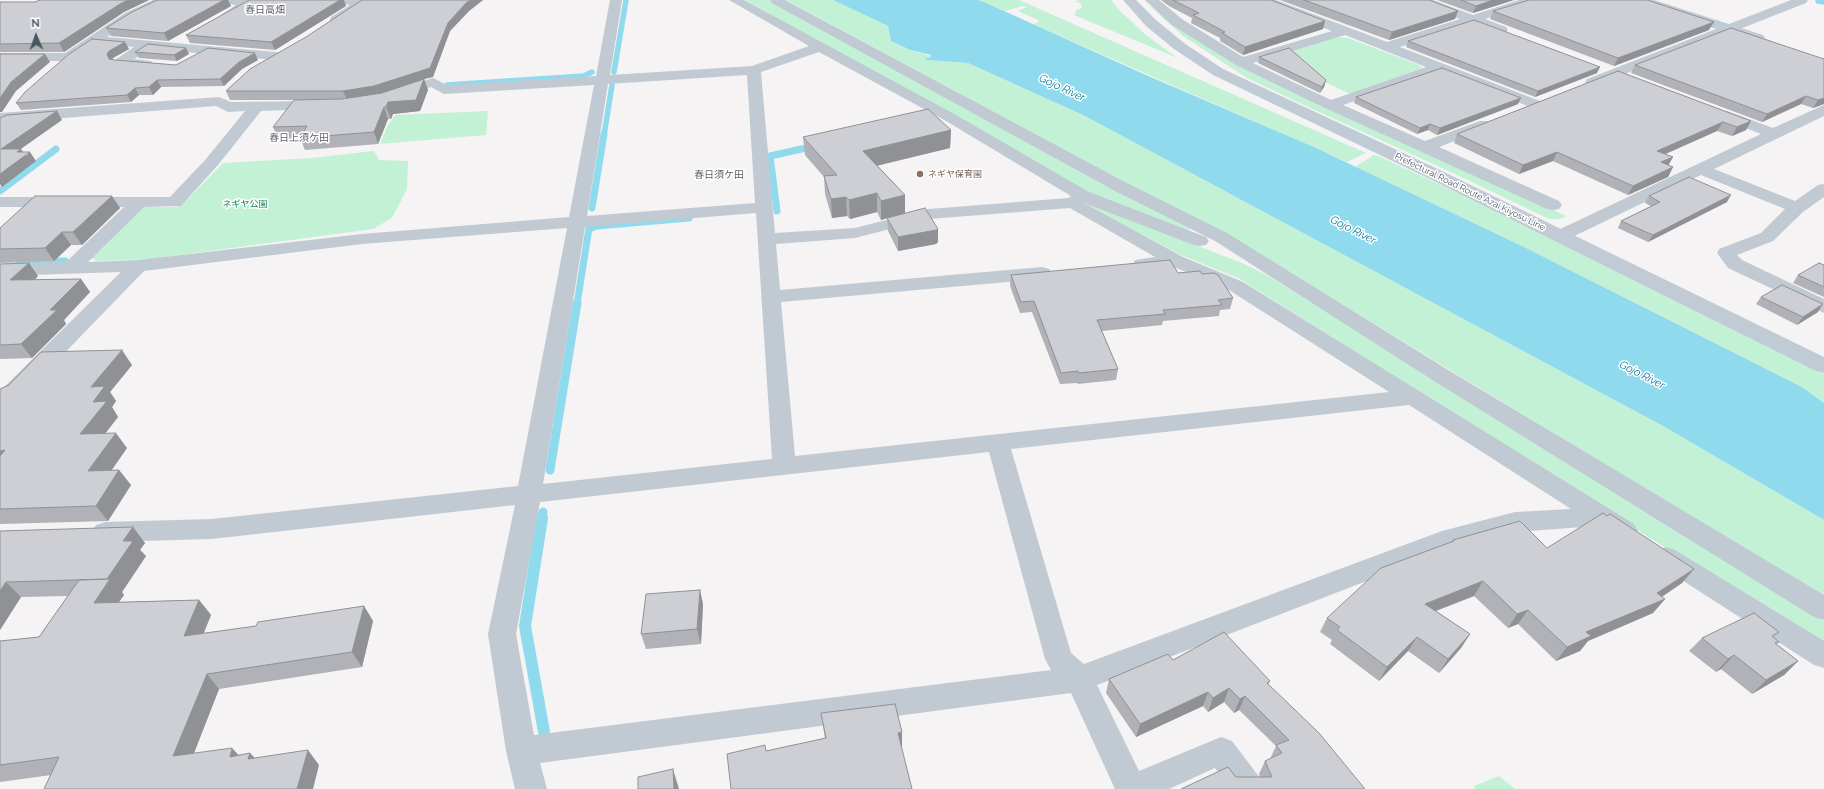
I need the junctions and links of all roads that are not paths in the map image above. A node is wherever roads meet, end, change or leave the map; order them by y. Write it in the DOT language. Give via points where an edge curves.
graph roads {
  1 [pos="163,0"];
  2 [pos="222,0"];
  3 [pos="344,0"];
  4 [pos="616,0"];
  5 [pos="735,0"];
  6 [pos="776,0"];
  7 [pos="1129,0"];
  8 [pos="1151,0"];
  9 [pos="1266,0"];
  10 [pos="1422,0"];
  11 [pos="1532,0"];
  12 [pos="1641,0"];
  13 [pos="1802,0"];
  14 [pos="1472,19"];
  15 [pos="217,21"];
  16 [pos="323,29"];
  17 [pos="1728,29"];
  18 [pos="1345,31"];
  19 [pos="191,35"];
  20 [pos="1517,36"];
  21 [pos="93,40"];
  22 [pos="1772,43"];
  23 [pos="150,44"];
  24 [pos="172,46"];
  25 [pos="819,47"];
  26 [pos="1387,47"];
  27 [pos="210,49"];
  28 [pos="0,57"];
  29 [pos="67,57"];
  30 [pos="192,60"];
  31 [pos="1241,62"];
  32 [pos="157,65"];
  33 [pos="1591,65"];
  34 [pos="260,66"];
  35 [pos="1440,68"];
  36 [pos="754,70"];
  37 [pos="50,71"];
  38 [pos="1613,74"];
  39 [pos="602,80"];
  40 [pos="1635,82"];
  41 [pos="1578,87"];
  42 [pos="1549,98"];
  43 [pos="381,100"];
  44 [pos="1535,104"];
  45 [pos="334,105"];
  46 [pos="1330,105"];
  47 [pos="256,106"];
  48 [pos="1708,109"];
  49 [pos="1513,113"];
  50 [pos="1821,114"];
  51 [pos="6,116"];
  52 [pos="1498,118"];
  53 [pos="1774,134"];
  54 [pos="1425,147"];
  55 [pos="1700,169"];
  56 [pos="1824,189"];
  57 [pos="1078,199"];
  58 [pos="0,202"];
  59 [pos="39,202"];
  60 [pos="139,202"];
  61 [pos="1553,205"];
  62 [pos="765,207"];
  63 [pos="1797,208"];
  64 [pos="22,217"];
  65 [pos="577,222"];
  66 [pos="1560,236"];
  67 [pos="767,239"];
  68 [pos="1176,261"];
  69 [pos="1263,263"];
  70 [pos="138,266"];
  71 [pos="1121,266"];
  72 [pos="71,268"];
  73 [pos="0,270"];
  74 [pos="1057,272"];
  75 [pos="771,297"];
  76 [pos="1824,306"];
  77 [pos="1824,366"];
  78 [pos="1412,397"];
  79 [pos="0,401"];
  80 [pos="998,443"];
  81 [pos="784,466"];
  82 [pos="529,494"];
  83 [pos="1601,516"];
  84 [pos="86,533"];
  85 [pos="1824,609"];
  86 [pos="1824,656"];
  87 [pos="1079,679"];
  88 [pos="522,751"];
  89 [pos="531,789"];
  90 [pos="1133,789"];
  91 [pos="1249,789"];
  1 -- 21 [label="street" via="130,16"];
  2 -- 15 [label="street" via="249,3"];
  3 -- 16 [label="street" via="360,4"];
  4 -- 39 [label="street"];
  5 -- 25 [label="street"];
  6 -- 69 [label="street" via="1119,186 1221,237"];
  7 -- 66 [label="main road, Prefectural Road Route Azai Kiyosu Line" via="1151,23 1179,46 1218,72"];
  8 -- 31 [label="street" via="1177,22"];
  9 -- 18 [label="street"];
  10 -- 14 [label="street"];
  11 -- 14 [label="street"];
  12 -- 17 [label="main road"];
  13 -- 17 [label="street"];
  14 -- 20 [label="street"];
  14 -- 26 [label="street"];
  17 -- 22 [label="main road"];
  17 -- 38 [label="street"];
  18 -- 26 [label="street"];
  18 -- 31 [label="street"];
  19 -- 24 [label="street"];
  21 -- 23 [label="street"];
  21 -- 29 [label="street"];
  23 -- 24 [label="street"];
  23 -- 32 [label="street" via="119,62"];
  24 -- 27 [label="street"];
  25 -- 36 [label="street"];
  25 -- 57 [label="street" via="951,118"];
  26 -- 35 [label="street"];
  27 -- 30 [label="street"];
  27 -- 34 [label="street" via="282,53"];
  28 -- 29 [label="street"];
  29 -- 37 [label="street"];
  31 -- 46 [label="street"];
  33 -- 38 [label="street"];
  35 -- 44 [label="street"];
  35 -- 46 [label="street"];
  36 -- 39 [label="street"];
  36 -- 62 [label="street"];
  38 -- 40 [label="street"];
  38 -- 41 [label="street"];
  39 -- 43 [label="street" via="444,90 433,82"];
  39 -- 65 [label="street"];
  42 -- 44 [label="street"];
  44 -- 49 [label="street"];
  45 -- 47 [label="street"];
  46 -- 54 [label="street"];
  47 -- 51 [label="street" via="228,108 224,96"];
  47 -- 60 [label="street" via="212,162 175,202"];
  48 -- 53 [label="street"];
  50 -- 53 [label="street"];
  52 -- 54 [label="street"];
  53 -- 55 [label="street"];
  54 -- 61 [label="street"];
  55 -- 63 [label="street"];
  55 -- 66 [label="street"];
  56 -- 63 [label="street"];
  57 -- 67 [label="street" via="929,214 855,233"];
  57 -- 68 [label="street"];
  57 -- 69 [label="street"];
  58 -- 59 [label="street"];
  59 -- 60 [label="street"];
  59 -- 64 [label="street"];
  60 -- 72 [label="street"];
  62 -- 65 [label="street"];
  62 -- 67 [label="street"];
  63 -- 76 [label="street" via="1767,237 1726,253 1735,264"];
  65 -- 70 [label="street" via="362,239"];
  65 -- 82 [label="street"];
  66 -- 77 [label="main road, Prefectural Road Route Azai Kiyosu Line"];
  67 -- 75 [label="street"];
  68 -- 71 [label="street"];
  68 -- 78 [label="street" via="1236,286"];
  69 -- 85 [label="street" via="1442,376"];
  70 -- 72 [label="street"];
  70 -- 79 [label="street" via="12,394"];
  72 -- 73 [label="street"];
  74 -- 75 [label="street"];
  75 -- 81 [label="street"];
  78 -- 80 [label="street"];
  78 -- 83 [label="street"];
  80 -- 81 [label="street"];
  80 -- 87 [label="street" via="1059,659"];
  81 -- 82 [label="street"];
  82 -- 84 [label="street" via="212,529"];
  82 -- 88 [label="street" via="502,634"];
  83 -- 86 [label="street"];
  83 -- 87 [label="street" via="1515,522 1442,541"];
  87 -- 88 [label="street"];
  87 -- 90 [label="street"];
  88 -- 89 [label="street"];
  90 -- 91 [label="street" via="1221,751"];
}
